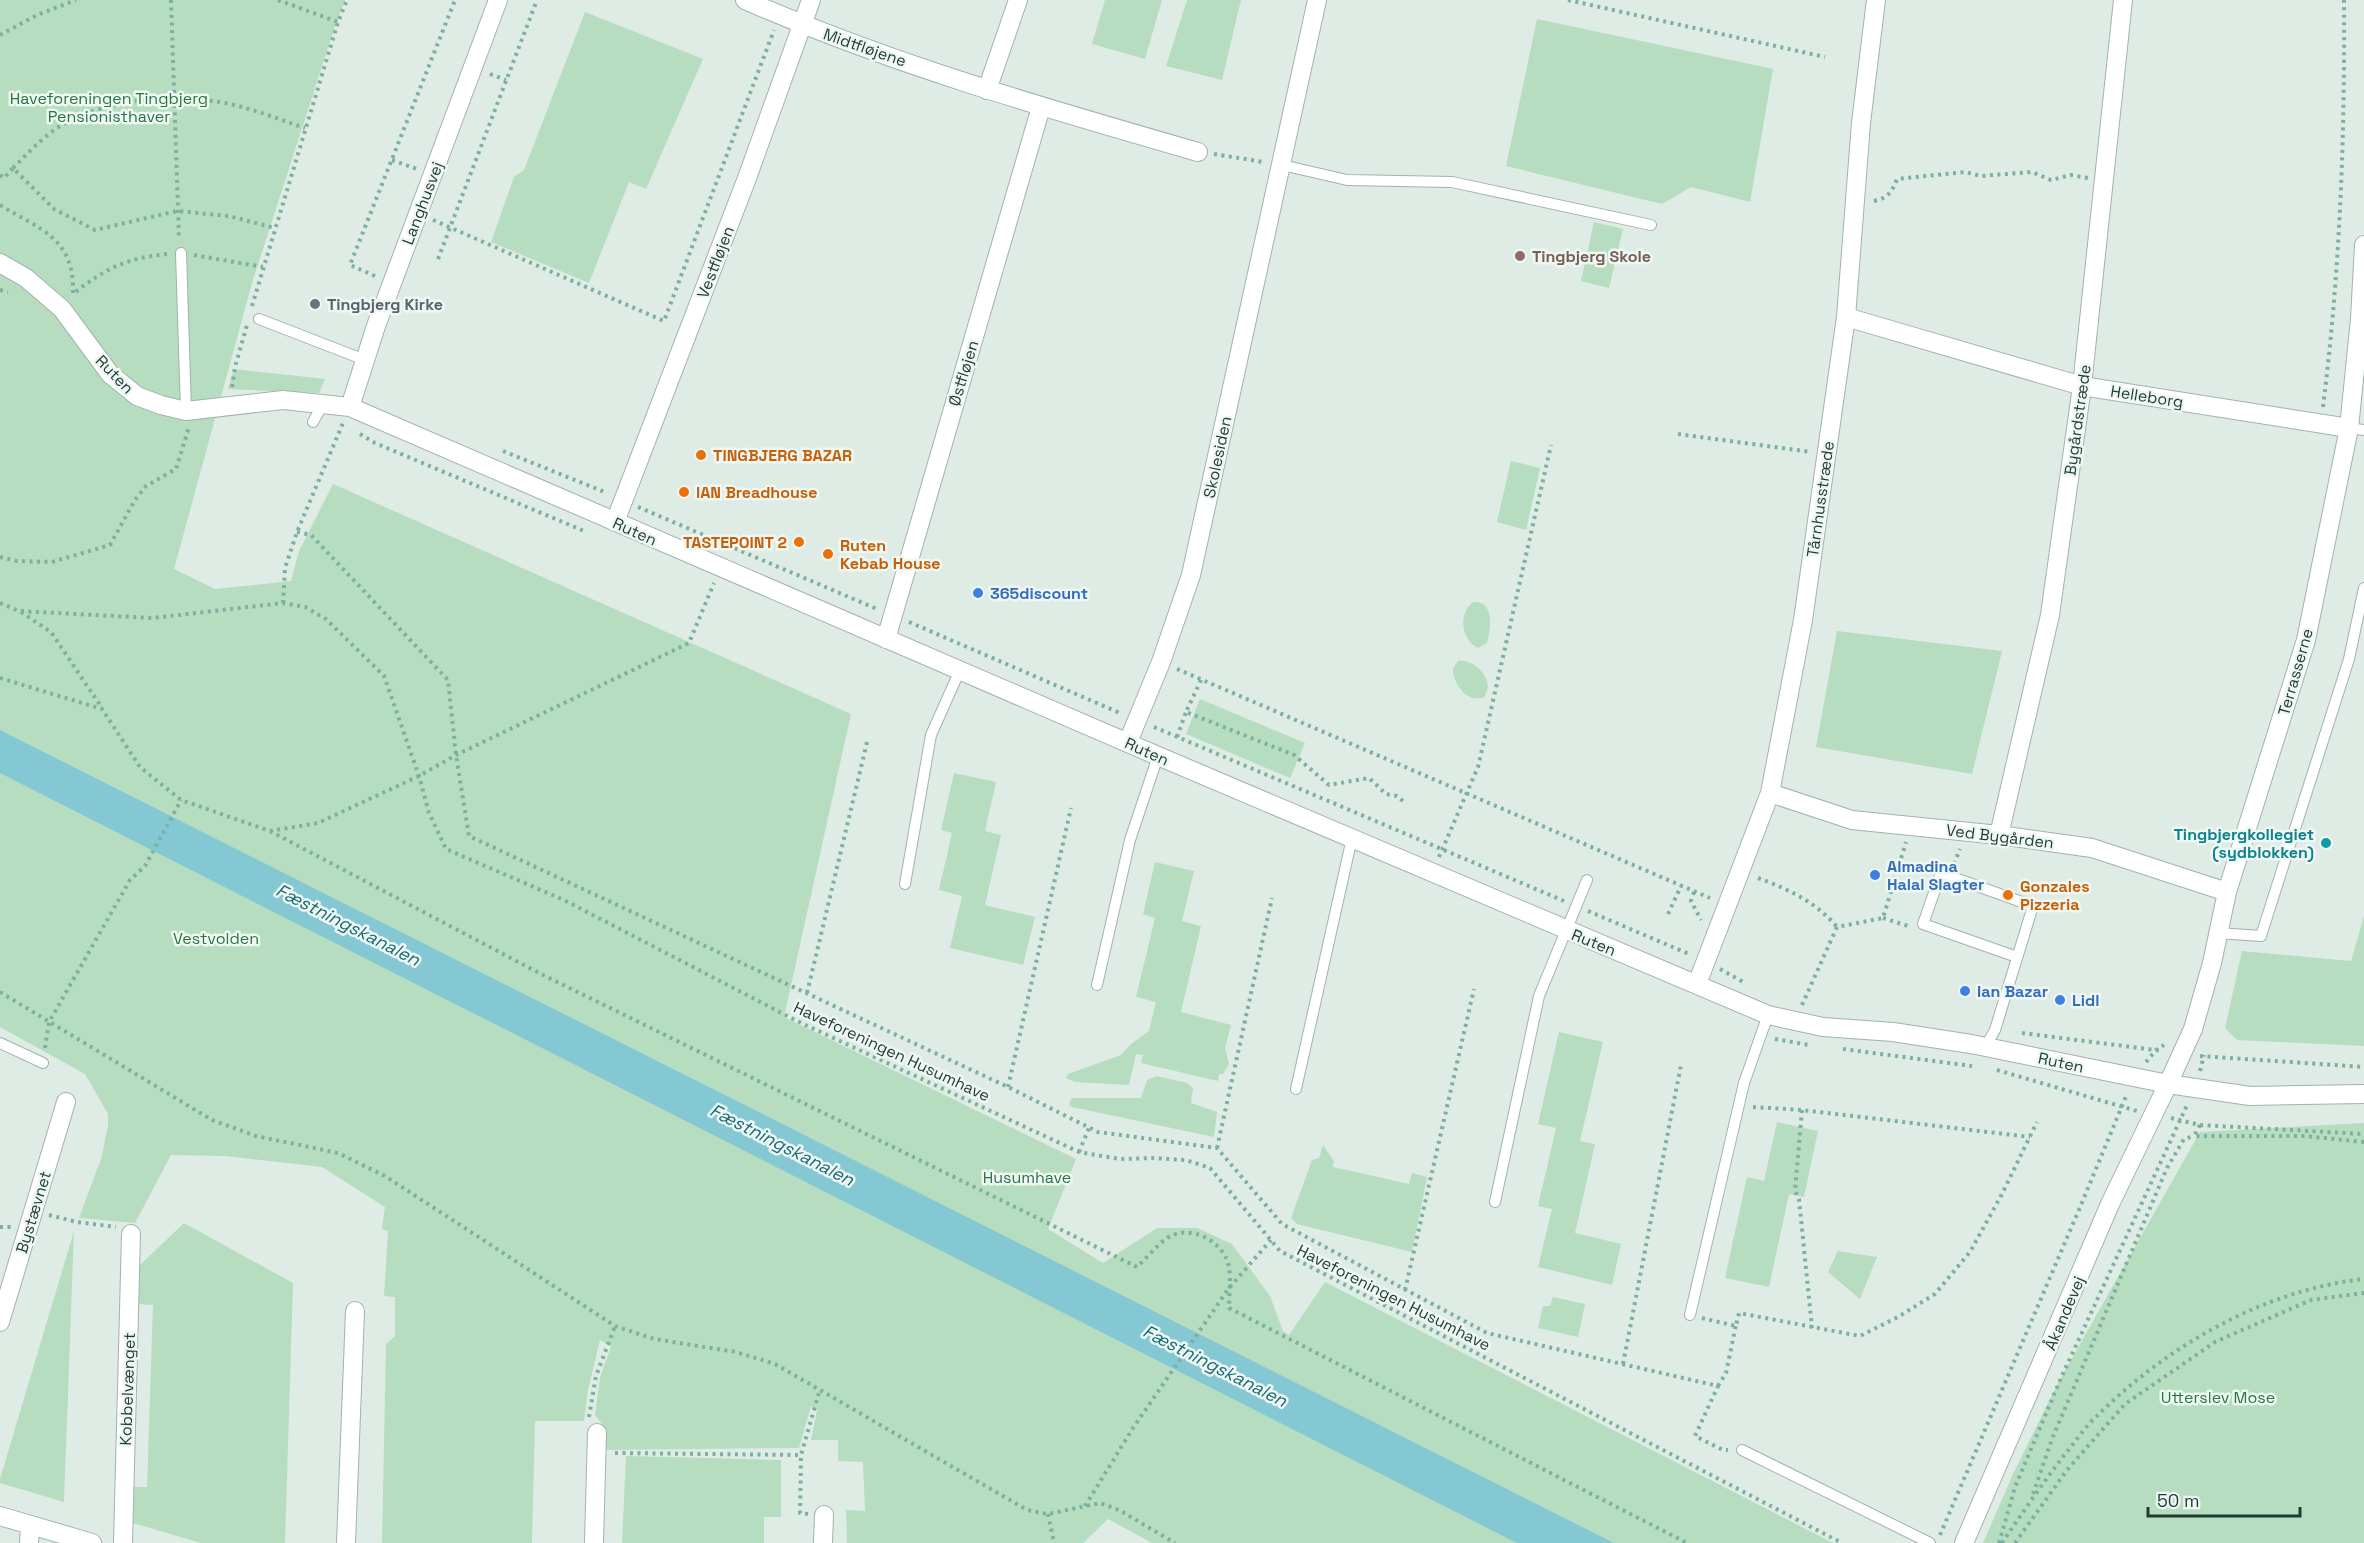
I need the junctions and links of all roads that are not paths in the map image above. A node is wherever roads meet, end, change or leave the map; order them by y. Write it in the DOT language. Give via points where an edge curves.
graph roads {
  1 [pos="498,0"];
  2 [pos="745,0"];
  3 [pos="811,0"];
  4 [pos="1018,0"];
  5 [pos="1317,0"];
  6 [pos="1876,0"];
  7 [pos="2122,0"];
  8 [pos="801,24"];
  9 [pos="987,90"];
  10 [pos="1041,107"];
  11 [pos="1198,152"];
  12 [pos="1282,165"];
  13 [pos="1651,225"];
  14 [pos="2364,245"];
  15 [pos="180,253"];
  16 [pos="0,263"];
  17 [pos="1846,317"];
  18 [pos="254,319"];
  19 [pos="365,360"];
  20 [pos="2082,386"];
  21 [pos="323,405"];
  22 [pos="350,407"];
  23 [pos="188,419"];
  24 [pos="313,422"];
  25 [pos="2356,429"];
  26 [pos="615,522"];
  27 [pos="2364,588"];
  28 [pos="886,639"];
  29 [pos="960,670"];
  30 [pos="1128,742"];
  31 [pos="1158,756"];
  32 [pos="1770,793"];
  33 [pos="1999,835"];
  34 [pos="1352,838"];
  35 [pos="1587,880"];
  36 [pos="905,884"];
  37 [pos="2227,892"];
  38 [pos="1565,930"];
  39 [pos="2218,933"];
  40 [pos="2018,957"];
  41 [pos="1697,984"];
  42 [pos="1097,985"];
  43 [pos="1768,1015"];
  44 [pos="0,1042"];
  45 [pos="1986,1047"];
  46 [pos="43,1063"];
  47 [pos="2168,1084"];
  48 [pos="1296,1089"];
  49 [pos="2364,1094"];
  50 [pos="66,1102"];
  51 [pos="1495,1202"];
  52 [pos="131,1234"];
  53 [pos="355,1311"];
  54 [pos="1690,1315"];
  55 [pos="0,1322"];
  56 [pos="597,1433"];
  57 [pos="1742,1450"];
  58 [pos="824,1515"];
  59 [pos="0,1516"];
  60 [pos="30,1525"];
  61 [pos="29,1543"];
  62 [pos="92,1543"];
  63 [pos="123,1543"];
  64 [pos="346,1543"];
  65 [pos="594,1543"];
  66 [pos="823,1543"];
  67 [pos="1930,1543"];
  68 [pos="1964,1543"];
  1 -- 19 [label="street, Langhusvej"];
  2 -- 8 [label="street, Midtfløjene"];
  3 -- 8 [label="street, Vestfløjen"];
  4 -- 9 [label="street"];
  5 -- 12 [label="street, Skolesiden"];
  6 -- 17 [label="street, Tårnhusstræde" via="1861,123"];
  7 -- 20 [label="street, Bygårdstræde"];
  8 -- 9 [label="street, Midtfløjene"];
  8 -- 26 [label="street, Vestfløjen" via="747,178"];
  9 -- 10 [label="street, Midtfløjene"];
  10 -- 11 [label="street, Midtfløjene"];
  10 -- 28 [label="street, Østfløjen"];
  12 -- 13 [label="lane" via="1347,180 1452,182"];
  12 -- 30 [label="street, Skolesiden" via="1191,575"];
  14 -- 25 [label="street, Terrasserne"];
  15 -- 23 [label="lane"];
  16 -- 23 [label="street, Ruten" via="26,278 62,309 111,374 136,396"];
  17 -- 20 [label="street, Helleborg"];
  17 -- 32 [label="street, Tårnhusstræde" via="1803,620"];
  18 -- 19 [label="lane"];
  19 -- 22 [label="street, Langhusvej"];
  20 -- 25 [label="street, Helleborg"];
  20 -- 33 [label="street, Bygårdstræde" via="2050,615"];
  21 -- 22 [label="street, Ruten"];
  21 -- 23 [label="street, Ruten" via="282,400 230,405"];
  21 -- 24 [label="lane"];
  22 -- 26 [label="street, Ruten"];
  25 -- 37 [label="street, Terrasserne" via="2306,640"];
  26 -- 28 [label="street, Ruten"];
  27 -- 39 [label="lane" via="2349,659 2261,936"];
  28 -- 29 [label="street, Ruten"];
  29 -- 30 [label="street, Ruten"];
  29 -- 36 [label="lane" via="931,735"];
  30 -- 31 [label="street, Ruten"];
  31 -- 34 [label="street, Ruten"];
  31 -- 42 [label="lane" via="1130,840"];
  32 -- 33 [label="street, Ved Bygården" via="1852,820"];
  32 -- 41 [label="street, Tårnhusstræde"];
  33 -- 37 [label="street, Ved Bygården" via="2092,848"];
  34 -- 38 [label="street, Ruten"];
  34 -- 48 [label="lane"];
  35 -- 38 [label="lane"];
  37 -- 39 [label="street, Terrasserne"];
  38 -- 41 [label="street, Ruten"];
  38 -- 51 [label="lane" via="1539,996"];
  39 -- 47 [label="street, Terrasserne" via="2193,1029"];
  40 -- 40 [label="lane" via="2033,906 1941,873 1923,924"];
  40 -- 45 [label="lane"];
  41 -- 43 [label="street, Ruten"];
  43 -- 45 [label="street, Ruten" via="1823,1027 1893,1032"];
  43 -- 54 [label="lane" via="1744,1083"];
  44 -- 46 [label="lane"];
  45 -- 47 [label="street, Ruten"];
  47 -- 49 [label="street, Ruten" via="2250,1096"];
  47 -- 68 [label="street, Åkandevej" via="2110,1204"];
  50 -- 55 [label="street, Bystævnet"];
  52 -- 63 [label="street, Kobbelvænget"];
  53 -- 64 [label="street"];
  56 -- 65 [label="street"];
  57 -- 67 [label="lane"];
  58 -- 66 [label="street"];
  59 -- 60 [label="street"];
  60 -- 61 [label="street"];
  60 -- 62 [label="street"];
}
